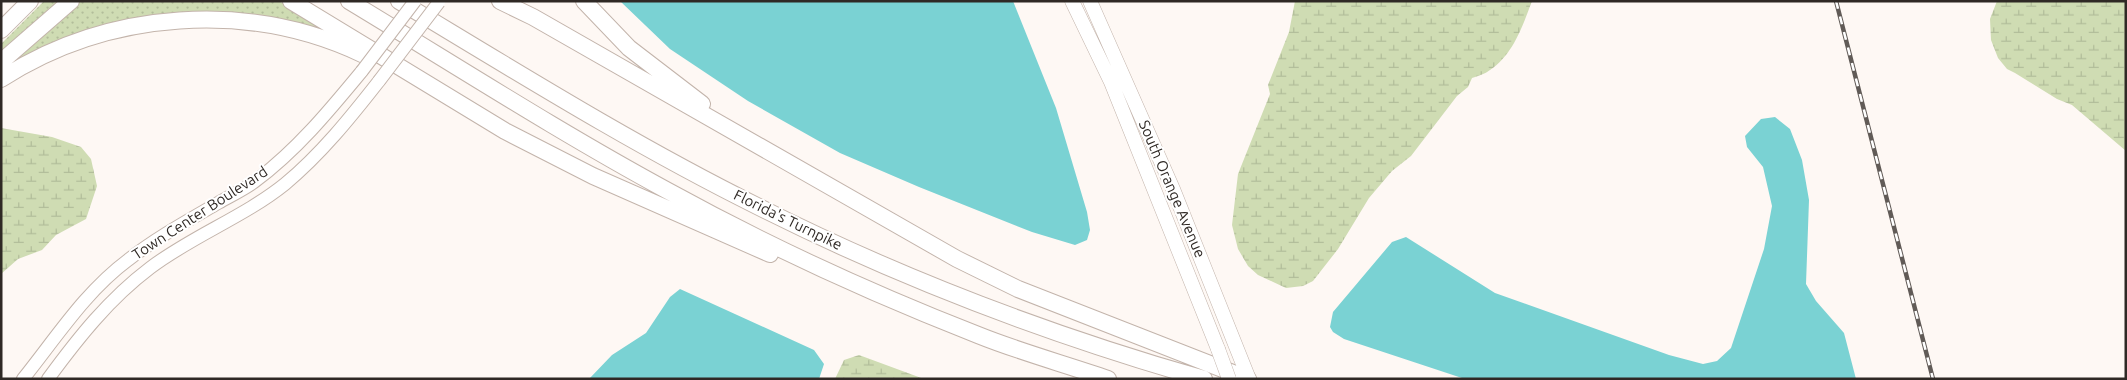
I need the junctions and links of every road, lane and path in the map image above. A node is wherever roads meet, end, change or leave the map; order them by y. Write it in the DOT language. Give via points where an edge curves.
graph roads {
  1 [pos="30,1"];
  2 [pos="71,1"];
  3 [pos="291,1"];
  4 [pos="348,1"];
  5 [pos="399,1"];
  6 [pos="415,1"];
  7 [pos="500,1"];
  8 [pos="584,1"];
  9 [pos="1072,1"];
  10 [pos="1090,1"];
  11 [pos="439,2"];
  12 [pos="1,30"];
  13 [pos="1,62"];
  14 [pos="1,79"];
  15 [pos="438,91"];
  16 [pos="779,158"];
  17 [pos="980,336"];
  18 [pos="23,379"];
  19 [pos="48,379"];
  20 [pos="1108,379"];
  21 [pos="1204,379"];
  22 [pos="1230,379"];
  23 [pos="1249,379"];
  1 -- 12 [label="highway"];
  2 -- 13 [label="highway"];
  3 -- 15 [label="highway"];
  4 -- 17 [label="highway, Florida's Turnpike" via="670,192 814,264"];
  5 -- 21 [label="highway, Florida's Turnpike" via="611,128 756,206 826,239 1042,328"];
  6 -- 18 [label="main road, Town Center Boulevard, bridge" via="362,71 291,152 252,183 127,260 71,316"];
  7 -- 16 [label="highway"];
  8 -- 16 [label="highway" via="629,48 729,126"];
  9 -- 22 [label="main road, South Orange Avenue, bridge" via="1111,82"];
  10 -- 23 [label="main road, South Orange Avenue" via="1142,116"];
  11 -- 19 [label="main road, Town Center Boulevard, bridge" via="379,81 313,159 255,205 151,267 112,300"];
  14 -- 15 [label="highway" via="53,51 115,29 153,22 228,20 296,30 327,40"];
  15 -- 17 [label="highway" via="505,131 593,176 804,268"];
  16 -- 23 [label="highway" via="957,259 1018,289"];
  17 -- 20 [label="highway, Florida's Turnpike"];
}
